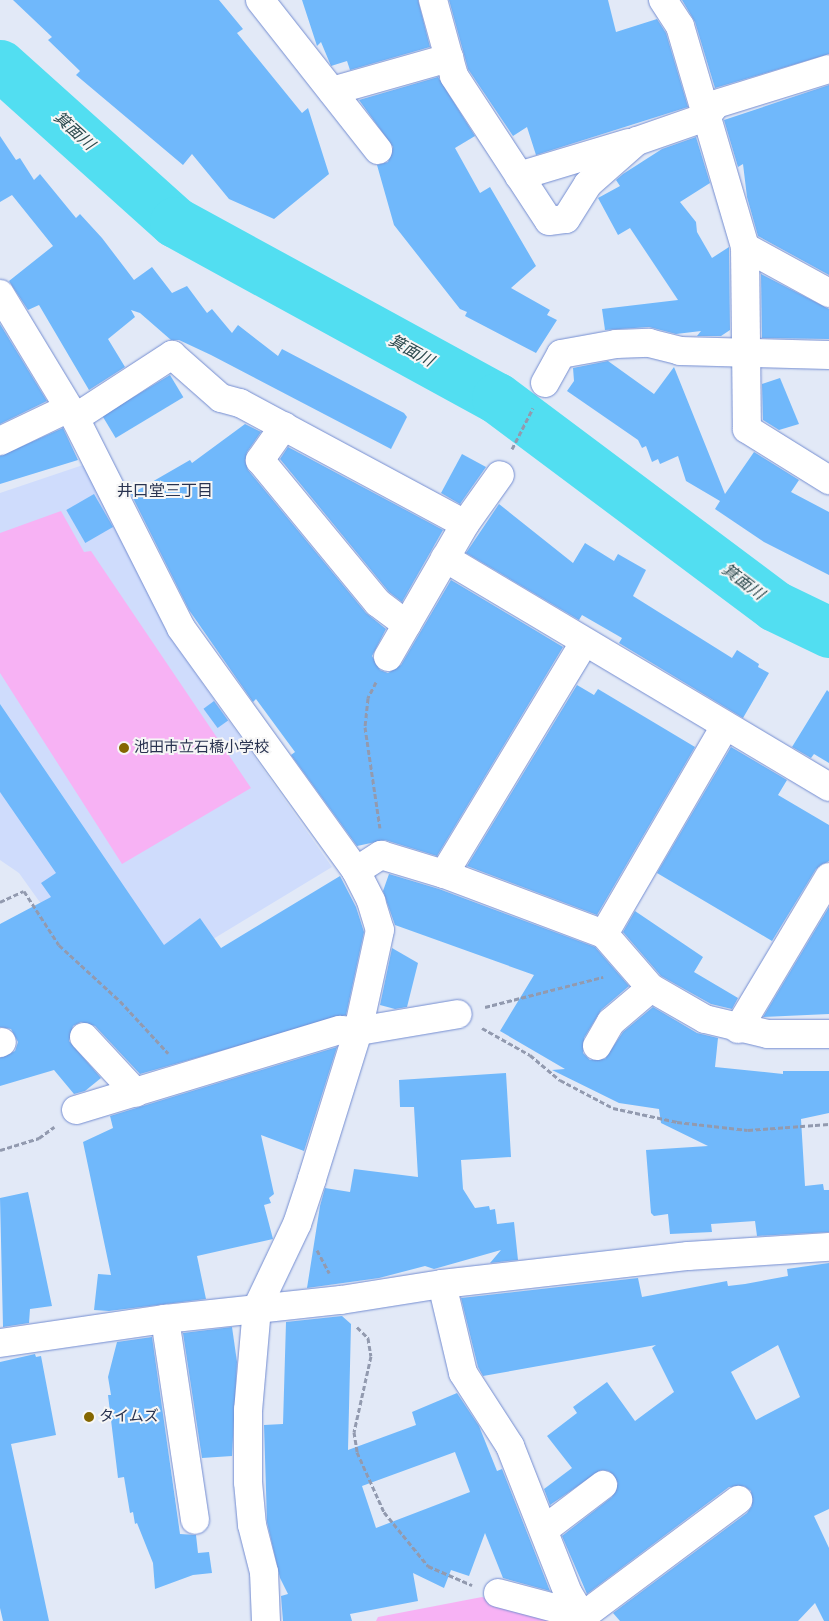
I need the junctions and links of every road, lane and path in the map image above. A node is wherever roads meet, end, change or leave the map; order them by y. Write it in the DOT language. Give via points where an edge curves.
graph roads {
  1 [pos="260,0"];
  2 [pos="433,0"];
  3 [pos="663,0"];
  4 [pos="449,58"];
  5 [pos="829,69"];
  6 [pos="332,92"];
  7 [pos="706,117"];
  8 [pos="637,141"];
  9 [pos="378,150"];
  10 [pos="519,176"];
  11 [pos="745,247"];
  12 [pos="829,293"];
  13 [pos="2,302"];
  14 [pos="746,354"];
  15 [pos="829,355"];
  16 [pos="545,383"];
  17 [pos="72,413"];
  18 [pos="284,426"];
  19 [pos="0,441"];
  20 [pos="500,475"];
  21 [pos="829,480"];
  22 [pos="465,524"];
  23 [pos="446,558"];
  24 [pos="407,625"];
  25 [pos="584,643"];
  26 [pos="388,657"];
  27 [pos="725,726"];
  28 [pos="829,787"];
  29 [pos="381,855"];
  30 [pos="356,871"];
  31 [pos="444,874"];
  32 [pos="829,877"];
  33 [pos="0,902"];
  34 [pos="604,934"];
  35 [pos="632,969"];
  36 [pos="651,988"];
  37 [pos="458,1014"];
  38 [pos="738,1029"];
  39 [pos="358,1031"];
  40 [pos="829,1034"];
  41 [pos="84,1036"];
  42 [pos="597,1046"];
  43 [pos="181,1074"];
  44 [pos="136,1093"];
  45 [pos="76,1110"];
  46 [pos="829,1124"];
  47 [pos="0,1150"];
  48 [pos="297,1224"];
  49 [pos="829,1247"];
  50 [pos="442,1284"];
  51 [pos="340,1300"];
  52 [pos="257,1308"];
  53 [pos="165,1319"];
  54 [pos="0,1343"];
  55 [pos="603,1486"];
  56 [pos="738,1500"];
  57 [pos="194,1520"];
  58 [pos="545,1529"];
  59 [pos="498,1593"];
  60 [pos="583,1618"];
  61 [pos="266,1621"];
  1 -- 6 [label="street"];
  2 -- 4 [label="street"];
  3 -- 7 [label="street" via="680,26"];
  4 -- 6 [label="street"];
  4 -- 10 [label="street" via="454,76"];
  5 -- 7 [label="street" via="716,104"];
  6 -- 9 [label="street"];
  7 -- 8 [label="street"];
  7 -- 11 [label="street"];
  8 -- 10 [label="street"];
  8 -- 10 [label="street" via="588,184 566,219 549,221"];
  11 -- 12 [label="street"];
  11 -- 14 [label="street"];
  13 -- 17 [label="street"];
  14 -- 15 [label="street"];
  14 -- 16 [label="street" via="680,351 650,343 616,344 561,354"];
  14 -- 21 [label="street" via="747,429"];
  16 -- 20 [label="path"];
  17 -- 18 [label="street" via="172,355 221,398 240,403"];
  17 -- 19 [label="street"];
  17 -- 30 [label="street" via="181,628"];
  18 -- 22 [label="street"];
  18 -- 24 [label="street" via="260,460 378,603"];
  20 -- 22 [label="street"];
  22 -- 23 [label="street"];
  23 -- 24 [label="street"];
  23 -- 25 [label="street"];
  24 -- 26 [label="street"];
  25 -- 27 [label="street"];
  25 -- 31 [label="street"];
  26 -- 29 [label="path" via="368,698 365,727"];
  27 -- 28 [label="street"];
  27 -- 34 [label="street"];
  29 -- 30 [label="street"];
  29 -- 31 [label="street"];
  30 -- 39 [label="street" via="371,901 380,930"];
  31 -- 34 [label="street"];
  32 -- 38 [label="street"];
  33 -- 43 [label="path" via="24,891 59,944 120,1001"];
  34 -- 35 [label="street"];
  35 -- 36 [label="street"];
  35 -- 37 [label="path"];
  36 -- 38 [label="street" via="705,1019"];
  36 -- 42 [label="street" via="611,1022"];
  37 -- 39 [label="street"];
  37 -- 46 [label="path" via="530,1055 560,1080 613,1108 677,1122 748,1130"];
  38 -- 40 [label="street" via="768,1034"];
  39 -- 43 [label="street" via="340,1030 285,1044 269,1053"];
  39 -- 48 [label="street"];
  41 -- 44 [label="street"];
  43 -- 44 [label="street"];
  44 -- 45 [label="street"];
  45 -- 47 [label="path" via="39,1138"];
  48 -- 51 [label="path" via="312,1240"];
  48 -- 52 [label="street"];
  49 -- 50 [label="street" via="688,1256"];
  50 -- 51 [label="street"];
  50 -- 58 [label="street" via="462,1373 510,1446"];
  51 -- 52 [label="street"];
  51 -- 59 [label="path" via="345,1314 368,1338 370,1347 371,1356 354,1432 357,1452 384,1512 428,1566"];
  52 -- 53 [label="street"];
  52 -- 61 [label="street" via="248,1410 248,1482 252,1526 264,1572"];
  53 -- 54 [label="street"];
  53 -- 57 [label="street" via="176,1472"];
  55 -- 58 [label="street"];
  56 -- 60 [label="street"];
  58 -- 60 [label="street" via="568,1594"];
  59 -- 60 [label="street"];
}
